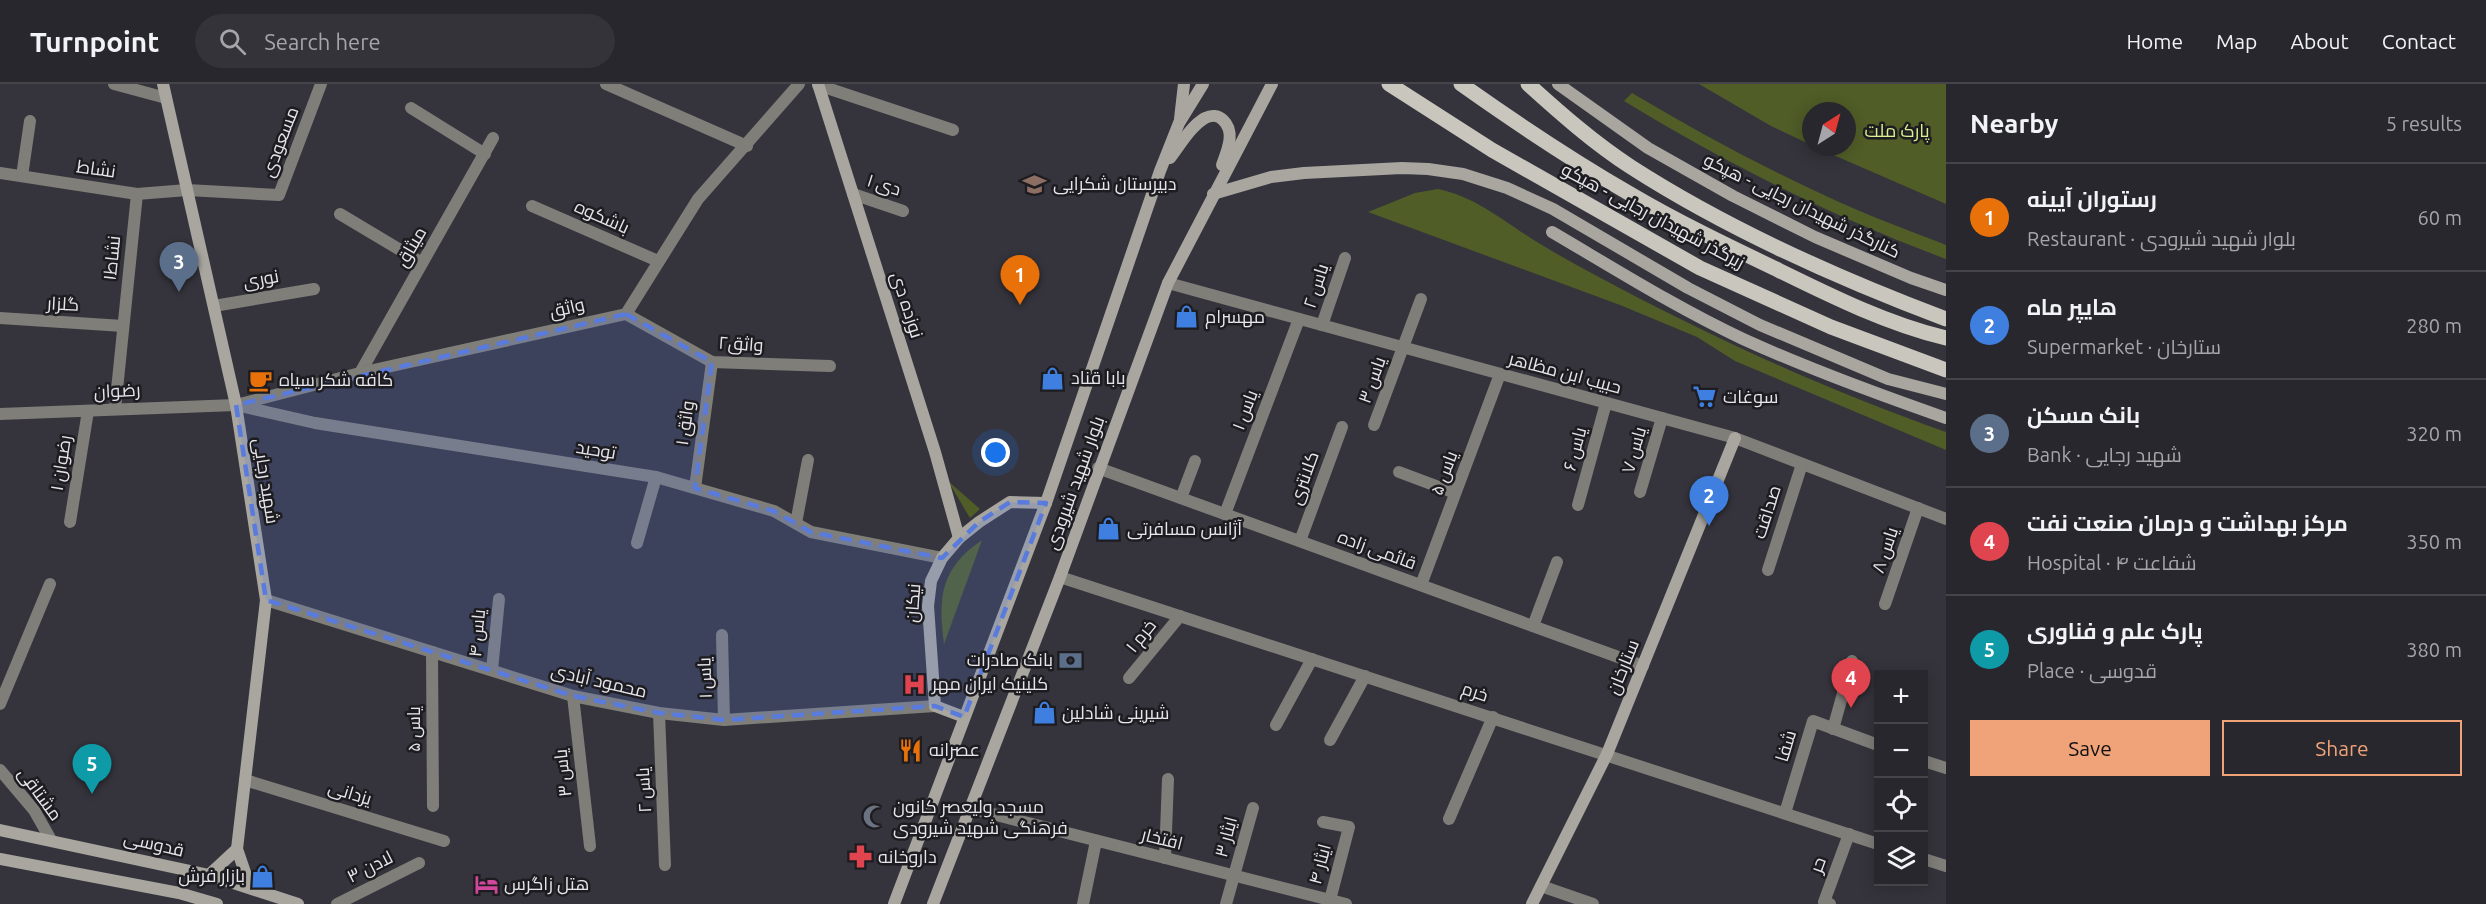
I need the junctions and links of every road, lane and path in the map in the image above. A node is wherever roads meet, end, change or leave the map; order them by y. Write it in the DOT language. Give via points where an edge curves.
graph roads {
  1 [pos="114,84"];
  2 [pos="163,84"];
  3 [pos="321,84"];
  4 [pos="606,84"];
  5 [pos="799,84"];
  6 [pos="818,84"];
  7 [pos="1184,84"];
  8 [pos="1203,84"];
  9 [pos="1272,84"];
  10 [pos="1389,84"];
  11 [pos="1461,84"];
  12 [pos="1528,84"];
  13 [pos="1558,84"];
  14 [pos="166,98"];
  15 [pos="411,108"];
  16 [pos="30,121"];
  17 [pos="1179,123"];
  18 [pos="953,130"];
  19 [pos="493,138"];
  20 [pos="747,146"];
  21 [pos="485,154"];
  22 [pos="1160,171"];
  23 [pos="0,173"];
  24 [pos="22,176"];
  25 [pos="188,190"];
  26 [pos="137,194"];
  27 [pos="853,194"];
  28 [pos="1213,194"];
  29 [pos="532,206"];
  30 [pos="903,211"];
  31 [pos="340,214"];
  32 [pos="1552,232"];
  33 [pos="1344,258"];
  34 [pos="657,261"];
  35 [pos="422,262"];
  36 [pos="1168,283"];
  37 [pos="314,289"];
  38 [pos="1946,290"];
  39 [pos="1421,298"];
  40 [pos="214,306"];
  41 [pos="626,314"];
  42 [pos="0,318"];
  43 [pos="1299,319"];
  44 [pos="1946,319"];
  45 [pos="1322,325"];
  46 [pos="123,326"];
  47 [pos="1946,338"];
  48 [pos="1403,347"];
  49 [pos="712,362"];
  50 [pos="830,366"];
  51 [pos="1946,370"];
  52 [pos="360,373"];
  53 [pos="1500,374"];
  54 [pos="1946,394"];
  55 [pos="1606,403"];
  56 [pos="236,405"];
  57 [pos="115,409"];
  58 [pos="88,411"];
  59 [pos="0,414"];
  60 [pos="1662,418"];
  61 [pos="1946,418"];
  62 [pos="1374,425"];
  63 [pos="1342,427"];
  64 [pos="1735,438"];
  65 [pos="808,460"];
  66 [pos="1195,461"];
  67 [pos="1802,464"];
  68 [pos="1098,468"];
  69 [pos="1399,472"];
  70 [pos="656,477"];
  71 [pos="695,488"];
  72 [pos="1640,492"];
  73 [pos="1455,493"];
  74 [pos="1181,498"];
  75 [pos="1046,502"];
  76 [pos="1578,505"];
  77 [pos="1918,508"];
  78 [pos="1225,514"];
  79 [pos="1946,519"];
  80 [pos="70,522"];
  81 [pos="796,523"];
  82 [pos="959,538"];
  83 [pos="1300,541"];
  84 [pos="637,543"];
  85 [pos="942,558"];
  86 [pos="1557,562"];
  87 [pos="1768,570"];
  88 [pos="1060,577"];
  89 [pos="50,584"];
  90 [pos="1421,585"];
  91 [pos="498,599"];
  92 [pos="266,600"];
  93 [pos="1885,604"];
  94 [pos="1180,616"];
  95 [pos="1533,626"];
  96 [pos="722,635"];
  97 [pos="432,652"];
  98 [pos="1312,659"];
  99 [pos="1852,661"];
  100 [pos="1643,666"];
  101 [pos="492,670"];
  102 [pos="1365,676"];
  103 [pos="1129,678"];
  104 [pos="573,696"];
  105 [pos="0,704"];
  106 [pos="935,705"];
  107 [pos="658,713"];
  108 [pos="964,717"];
  109 [pos="1493,717"];
  110 [pos="724,720"];
  111 [pos="1276,725"];
  112 [pos="1833,729"];
  113 [pos="1330,740"];
  114 [pos="1874,744"];
  115 [pos="1607,754"];
  116 [pos="1928,762"];
  117 [pos="1946,768"];
  118 [pos="0,770"];
  119 [pos="1168,779"];
  120 [pos="245,780"];
  121 [pos="433,806"];
  122 [pos="969,808"];
  123 [pos="1253,808"];
  124 [pos="1785,813"];
  125 [pos="1449,819"];
  126 [pos="1323,822"];
  127 [pos="0,830"];
  128 [pos="1849,834"];
  129 [pos="51,840"];
  130 [pos="444,841"];
  131 [pos="1096,841"];
  132 [pos="1874,843"];
  133 [pos="590,846"];
  134 [pos="237,849"];
  135 [pos="1165,858"];
  136 [pos="0,859"];
  137 [pos="1928,861"];
  138 [pos="419,862"];
  139 [pos="665,865"];
  140 [pos="1946,866"];
  141 [pos="209,875"];
  142 [pos="1234,876"];
  143 [pos="1541,886"];
  144 [pos="250,887"];
  145 [pos="1330,900"];
  146 [pos="217,904"];
  147 [pos="298,904"];
  148 [pos="337,904"];
  149 [pos="894,904"];
  150 [pos="933,904"];
  151 [pos="1083,904"];
  152 [pos="1226,904"];
  153 [pos="1346,904"];
  154 [pos="1532,904"];
  155 [pos="1593,904"];
  156 [pos="1830,904"];
  1 -- 14 [label="street"];
  2 -- 14 [label="main road, شهید رجایی"];
  3 -- 25 [label="street, مسعودی" via="279,195"];
  4 -- 20 [label="street"];
  5 -- 20 [label="street"];
  6 -- 18 [label="street"];
  6 -- 27 [label="main road, نوزده دی"];
  7 -- 17 [label="main road"];
  8 -- 17 [label="main road, بلوار شهید شیرودی"];
  9 -- 28 [label="main road, بلوار شهید شیرودی"];
  10 -- 51 [label="main road, زیرگذر شهیدان رجایی - هپکو" via="1492,150 1701,268 1832,327"];
  11 -- 47 [label="main road, زیرگذر شهیدان رجایی - هپکو" via="1632,195 1714,239 1823,292"];
  12 -- 44 [label="main road" via="1629,166 1720,220 1808,262"];
  13 -- 38 [label="main road, کنارگذر شهیدان رجایی - هپکو" via="1648,148 1732,196 1815,237"];
  14 -- 25 [label="main road, شهید رجایی"];
  15 -- 21 [label="street"];
  16 -- 24 [label="street"];
  17 -- 22 [label="main road, بلوار شهید شیرودی"];
  19 -- 21 [label="street, میثاق"];
  20 -- 34 [label="street" via="698,200"];
  21 -- 35 [label="street, میثاق"];
  22 -- 28 [label="main road" via="1197,125 1212,116 1220,117 1230,131 1229,145"];
  22 -- 75 [label="main road, بلوار شهید شیرودی"];
  23 -- 24 [label="street, نشاط"];
  24 -- 26 [label="street, نشاط"];
  25 -- 26 [label="street, نشاط"];
  25 -- 40 [label="main road, شهید رجایی"];
  26 -- 46 [label="street, نشاط۱"];
  27 -- 30 [label="street, دی ۱"];
  27 -- 82 [label="main road, نوزده دی"];
  28 -- 36 [label="main road, بلوار شهید شیرودی"];
  28 -- 54 [label="main road" via="1271,177 1304,173 1402,168 1463,174 1553,209 1760,325 1888,379"];
  29 -- 34 [label="street, باشکوه"];
  31 -- 35 [label="street"];
  32 -- 61 [label="main road" via="1743,339 1859,388"];
  33 -- 45 [label="street, یاس ۲"];
  34 -- 41 [label="street"];
  35 -- 52 [label="street, میثاق"];
  36 -- 43 [label="street, حبیب ابن مظاهر"];
  36 -- 68 [label="main road, بلوار شهید شیرودی"];
  37 -- 40 [label="street, نوری"];
  39 -- 48 [label="street"];
  40 -- 56 [label="main road, شهید رجایی"];
  41 -- 49 [label="street, واثق۲"];
  41 -- 52 [label="street, واثق"];
  42 -- 46 [label="street, گلزار"];
  43 -- 45 [label="street, حبیب ابن مظاهر"];
  43 -- 78 [label="street, یاس ۱"];
  45 -- 48 [label="street, حبیب ابن مظاهر"];
  46 -- 57 [label="street, نشاط۱"];
  48 -- 53 [label="street, حبیب ابن مظاهر"];
  48 -- 62 [label="street, یاس ۳"];
  49 -- 50 [label="street, واثق۲"];
  49 -- 71 [label="street, واثق ۱"];
  52 -- 56 [label="street, واثق"];
  53 -- 55 [label="street, حبیب ابن مظاهر"];
  53 -- 73 [label="street, یاس ۵"];
  55 -- 60 [label="street, حبیب ابن مظاهر"];
  55 -- 76 [label="street, یاس ۶"];
  56 -- 57 [label="street, رضوان"];
  56 -- 70 [label="street, توحید" via="315,423"];
  56 -- 92 [label="main road, شهید رجایی"];
  57 -- 58 [label="street, رضوان"];
  58 -- 59 [label="street, رضوان"];
  58 -- 80 [label="street, رضوان ۱"];
  60 -- 64 [label="street, حبیب ابن مظاهر"];
  60 -- 72 [label="street, یاس ۷"];
  63 -- 83 [label="street, کلانتری"];
  64 -- 67 [label="street, حبیب ابن مظاهر"];
  64 -- 100 [label="main road, ستارخان"];
  65 -- 81 [label="street"];
  66 -- 74 [label="street"];
  67 -- 77 [label="street, حبیب ابن مظاهر"];
  67 -- 87 [label="street, صداقت"];
  68 -- 74 [label="street, قائمی زاده"];
  68 -- 88 [label="main road, بلوار شهید شیرودی"];
  69 -- 73 [label="street"];
  70 -- 71 [label="street, توحید"];
  70 -- 84 [label="street"];
  71 -- 81 [label="street, توحید" via="774,511"];
  73 -- 90 [label="street, یاس ۵"];
  74 -- 78 [label="street, قائمی زاده"];
  75 -- 82 [label="main road, نیکان" via="1010,502"];
  75 -- 108 [label="main road, بلوار شهید شیرودی"];
  77 -- 79 [label="street, حبیب ابن مظاهر"];
  77 -- 93 [label="street, یاس ۸"];
  78 -- 83 [label="street, قائمی زاده"];
  81 -- 85 [label="street, توحید" via="811,532"];
  82 -- 85 [label="main road, نیکان"];
  83 -- 90 [label="street, قائمی زاده"];
  85 -- 106 [label="main road, نیکان" via="931,581 928,606"];
  86 -- 95 [label="street"];
  88 -- 94 [label="street, خرم"];
  88 -- 122 [label="main road, بلوار شهید شیرودی"];
  89 -- 105 [label="street"];
  90 -- 95 [label="street, قائمی زاده"];
  91 -- 101 [label="street, یاس ۴"];
  92 -- 97 [label="street, محمود آبادی"];
  92 -- 120 [label="main road, شهید رجایی"];
  94 -- 98 [label="street, خرم"];
  94 -- 103 [label="street, خرم ۱"];
  95 -- 100 [label="street, قائمی زاده"];
  96 -- 110 [label="street, یاس ۱"];
  97 -- 101 [label="street, محمود آبادی"];
  97 -- 121 [label="street, یاس ۵"];
  98 -- 102 [label="street, خرم"];
  98 -- 111 [label="street"];
  99 -- 112 [label="street"];
  100 -- 115 [label="main road, ستارخان"];
  101 -- 104 [label="street, محمود آبادی"];
  102 -- 109 [label="street, خرم"];
  102 -- 113 [label="street"];
  104 -- 107 [label="street, محمود آبادی"];
  104 -- 133 [label="street, یاس ۳"];
  106 -- 108 [label="main road"];
  106 -- 110 [label="street, محمود آبادی"];
  107 -- 110 [label="street, محمود آبادی"];
  107 -- 139 [label="street, یاس ۲"];
  108 -- 149 [label="main road, بلوار شهید شیرودی"];
  109 -- 115 [label="street, خرم"];
  109 -- 125 [label="street"];
  112 -- 114 [label="street, شفا"];
  112 -- 124 [label="street, شفا" via="1813,721"];
  115 -- 124 [label="street, خرم"];
  115 -- 143 [label="main road, ستارخان"];
  116 -- 117 [label="street"];
  118 -- 129 [label="street, مشتاقی" via="34,810"];
  119 -- 135 [label="street"];
  120 -- 130 [label="street, یزدانی"];
  120 -- 134 [label="main road, شهید رجایی"];
  122 -- 131 [label="street, افتخار"];
  122 -- 150 [label="main road, بلوار شهید شیرودی"];
  123 -- 142 [label="street, ایثار ۳"];
  124 -- 128 [label="street, خرم"];
  126 -- 145 [label="street, ایثار ۴" via="1348,827"];
  127 -- 129 [label="main road, قدوسی"];
  128 -- 132 [label="street, خرم"];
  128 -- 156 [label="street, حر" via="1824,902"];
  129 -- 141 [label="main road, قدوسی"];
  131 -- 135 [label="street, افتخار"];
  131 -- 151 [label="street"];
  134 -- 141 [label="main road"];
  134 -- 144 [label="main road, شهید رجایی"];
  135 -- 142 [label="street, افتخار"];
  136 -- 146 [label="main road" via="179,893"];
  137 -- 140 [label="street"];
  138 -- 148 [label="street, لادن ۳"];
  141 -- 144 [label="main road, قدوسی"];
  142 -- 145 [label="street, افتخار"];
  142 -- 152 [label="street, ایثار ۳"];
  143 -- 154 [label="main road, ستارخان"];
  143 -- 155 [label="street"];
  144 -- 147 [label="main road, قدوسی"];
  145 -- 153 [label="street, افتخار"];
}
